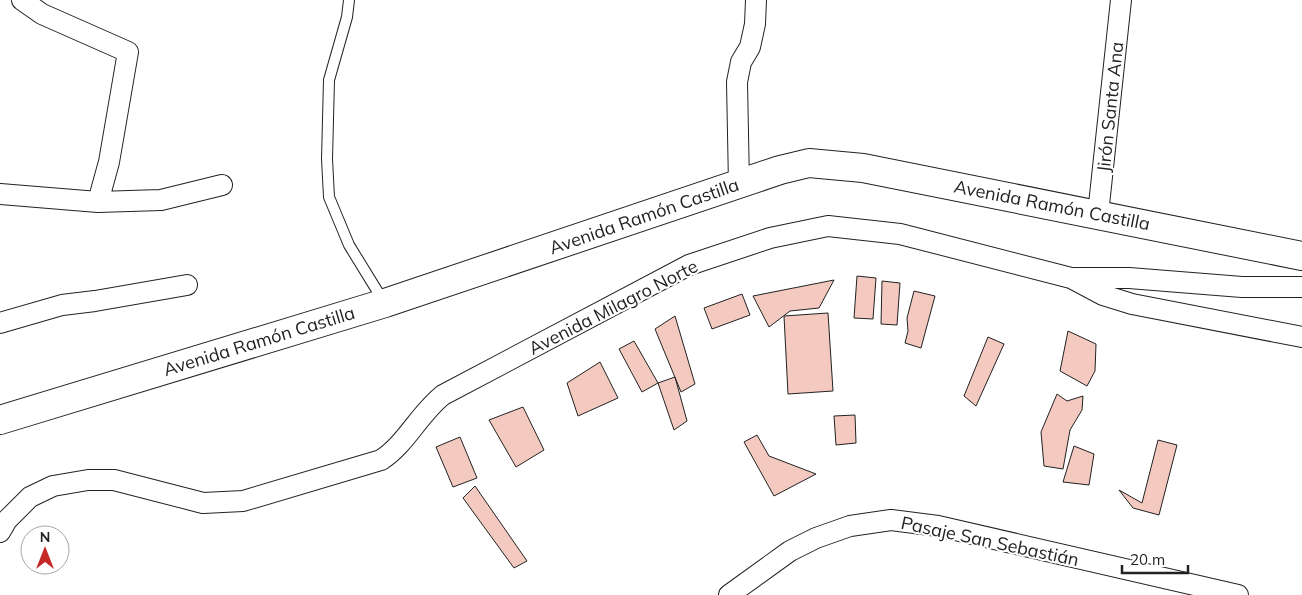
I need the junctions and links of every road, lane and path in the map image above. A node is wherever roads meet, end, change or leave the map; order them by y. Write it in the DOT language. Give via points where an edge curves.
graph roads {
  1 [pos="22,0"];
  2 [pos="349,0"];
  3 [pos="756,0"];
  4 [pos="1121,0"];
  5 [pos="222,184"];
  6 [pos="739,185"];
  7 [pos="0,194"];
  8 [pos="98,202"];
  9 [pos="1098,214"];
  10 [pos="1302,256"];
  11 [pos="1071,278"];
  12 [pos="187,285"];
  13 [pos="1302,287"];
  14 [pos="384,303"];
  15 [pos="0,323"];
  16 [pos="1302,337"];
  17 [pos="0,420"];
  18 [pos="0,532"];
  19 [pos="728,595"];
  20 [pos="1238,595"];
  1 -- 8 [label="street" via="42,14 128,52 109,162"];
  2 -- 14 [label="lane" via="329,80 329,197 349,245"];
  3 -- 6 [label="street" via="750,47 741,62 737,82"];
  4 -- 9 [label="street, Jirón Santa Ana"];
  5 -- 8 [label="street" via="161,200"];
  6 -- 9 [label="highway, Avenida Ramón Castilla" via="780,170 818,164 863,168"];
  6 -- 14 [label="highway, Avenida Ramón Castilla"];
  7 -- 8 [label="street"];
  9 -- 10 [label="highway, Avenida Ramón Castilla"];
  11 -- 13 [label="street"];
  11 -- 16 [label="street, Avenida Milagro Norte" via="1103,295 1132,304"];
  11 -- 18 [label="street, Avenida Milagro Norte" via="900,234 828,226 770,238 689,265 443,395 381,460 243,500 203,503 114,480 88,480 53,486 30,497"];
  12 -- 15 [label="street" via="62,305"];
  14 -- 17 [label="highway, Avenida Ramón Castilla"];
  19 -- 20 [label="street, Pasaje San Sebastián" via="790,551 816,538 850,526 890,520 938,526"];
}
